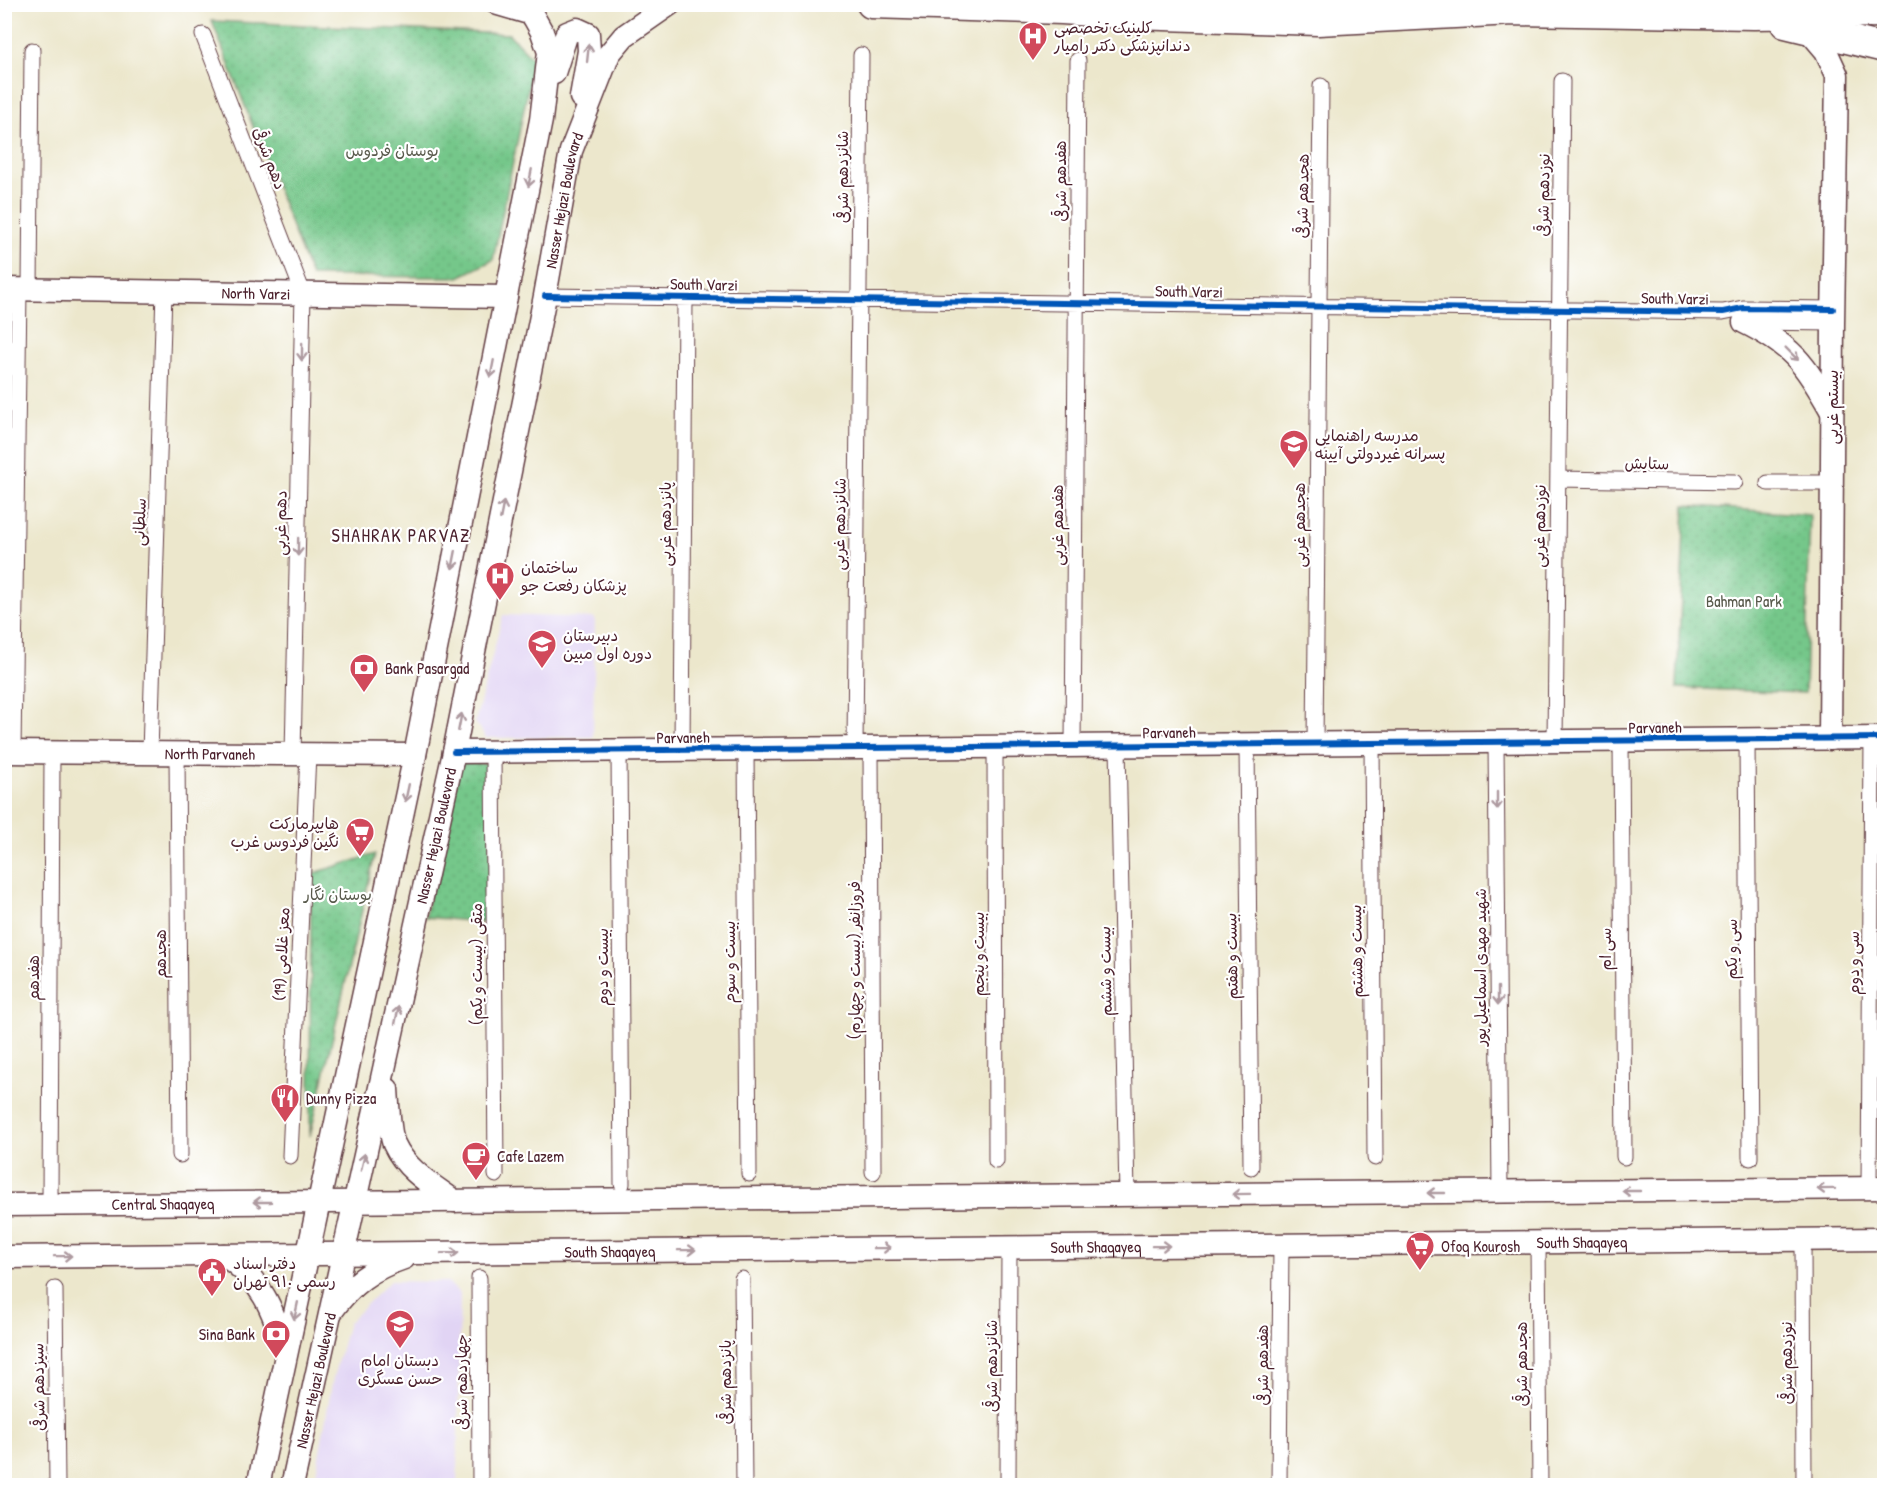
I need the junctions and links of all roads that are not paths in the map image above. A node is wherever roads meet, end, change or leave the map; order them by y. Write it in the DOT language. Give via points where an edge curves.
graph roads {
  1 [pos="498,4"];
  2 [pos="670,4"];
  3 [pos="871,4"];
  4 [pos="1092,4"];
  5 [pos="1467,4"];
  6 [pos="1062,10"];
  7 [pos="1513,11"];
  8 [pos="1884,13"];
  9 [pos="1754,15"];
  10 [pos="1809,31"];
  11 [pos="203,35"];
  12 [pos="1872,45"];
  13 [pos="32,51"];
  14 [pos="861,55"];
  15 [pos="1078,60"];
  16 [pos="1837,75"];
  17 [pos="1562,81"];
  18 [pos="1321,86"];
  19 [pos="541,120"];
  20 [pos="571,152"];
  21 [pos="18,289"];
  22 [pos="164,291"];
  23 [pos="303,293"];
  24 [pos="545,296"];
  25 [pos="506,297"];
  26 [pos="685,298"];
  27 [pos="859,300"];
  28 [pos="1077,303"];
  29 [pos="1318,307"];
  30 [pos="1560,310"];
  31 [pos="1723,312"];
  32 [pos="1833,316"];
  33 [pos="1744,322"];
  34 [pos="1832,411"];
  35 [pos="1558,479"];
  36 [pos="1735,482"];
  37 [pos="1768,483"];
  38 [pos="1832,483"];
  39 [pos="1830,739"];
  40 [pos="1878,739"];
  41 [pos="1747,740"];
  42 [pos="1621,741"];
  43 [pos="1496,742"];
  44 [pos="1555,742"];
  45 [pos="1372,743"];
  46 [pos="1315,744"];
  47 [pos="1246,745"];
  48 [pos="1073,746"];
  49 [pos="1118,746"];
  50 [pos="995,747"];
  51 [pos="863,748"];
  52 [pos="682,750"];
  53 [pos="746,750"];
  54 [pos="619,751"];
  55 [pos="9,752"];
  56 [pos="454,752"];
  57 [pos="493,752"];
  58 [pos="52,753"];
  59 [pos="150,753"];
  60 [pos="177,753"];
  61 [pos="301,754"];
  62 [pos="416,755"];
  63 [pos="1878,1022"];
  64 [pos="385,1072"];
  65 [pos="180,1155"];
  66 [pos="290,1156"];
  67 [pos="1624,1156"];
  68 [pos="1376,1158"];
  69 [pos="1750,1158"];
  70 [pos="996,1161"];
  71 [pos="1251,1167"];
  72 [pos="873,1172"];
  73 [pos="749,1174"];
  74 [pos="496,1175"];
  75 [pos="1877,1179"];
  76 [pos="622,1184"];
  77 [pos="1500,1192"];
  78 [pos="1127,1196"];
  79 [pos="454,1201"];
  80 [pos="320,1202"];
  81 [pos="353,1202"];
  82 [pos="50,1204"];
  83 [pos="4,1205"];
  84 [pos="1803,1239"];
  85 [pos="1884,1239"];
  86 [pos="1538,1242"];
  87 [pos="1281,1245"];
  88 [pos="1009,1247"];
  89 [pos="420,1253"];
  90 [pos="308,1254"];
  91 [pos="342,1254"];
  92 [pos="224,1255"];
  93 [pos="4,1257"];
  94 [pos="479,1278"];
  95 [pos="742,1279"];
  96 [pos="55,1289"];
  97 [pos="328,1316"];
  98 [pos="287,1356"];
  99 [pos="57,1485"];
  100 [pos="258,1485"];
  101 [pos="292,1485"];
  102 [pos="480,1485"];
  103 [pos="744,1485"];
  104 [pos="1008,1485"];
  105 [pos="1279,1485"];
  106 [pos="1540,1485"];
  107 [pos="1804,1485"];
  1 -- 19 [label="main road, Nasser Hejazi Boulevard" via="532,14 542,32 549,52"];
  2 -- 20 [label="main road, Nasser Hejazi Boulevard" via="624,36 609,54"];
  3 -- 6 [label="highway"];
  4 -- 6 [label="highway"];
  5 -- 7 [label="highway"];
  6 -- 7 [label="highway" via="1318,21"];
  7 -- 9 [label="highway"];
  8 -- 9 [label="highway"];
  9 -- 10 [label="highway"];
  10 -- 12 [label="highway"];
  10 -- 16 [label="main road" via="1826,51"];
  11 -- 23 [label="street, دهم شرقی"];
  12 -- 16 [label="main road" via="1847,57"];
  13 -- 21 [label="street"];
  14 -- 27 [label="street, شانزدهم شرقی"];
  15 -- 28 [label="street, هفدهم شرقی"];
  16 -- 32 [label="main road, بیستم غربی"];
  17 -- 30 [label="street, نوزدهم شرقی"];
  18 -- 29 [label="street, هجدهم شرقی"];
  20 -- 19 [label="main road, one-way" via="589,51 588,34 578,28 567,33"];
  19 -- 25 [label="main road, Nasser Hejazi Boulevard, one-way"];
  20 -- 24 [label="main road, Nasser Hejazi Boulevard"];
  21 -- 22 [label="main road, North Varzi"];
  21 -- 55 [label="street"];
  22 -- 23 [label="main road, North Varzi"];
  22 -- 59 [label="street, سلطانی"];
  23 -- 25 [label="main road, North Varzi"];
  23 -- 61 [label="street, دهم غربی, one-way"];
  24 -- 26 [label="street, South Varzi"];
  56 -- 24 [label="main road, Nasser Hejazi Boulevard, one-way"];
  25 -- 62 [label="main road, Nasser Hejazi Boulevard, one-way"];
  26 -- 27 [label="street, South Varzi"];
  26 -- 52 [label="street, پانزدهم غربی"];
  27 -- 28 [label="street, South Varzi"];
  27 -- 51 [label="street, شانزدهم غربی"];
  28 -- 29 [label="street, South Varzi"];
  28 -- 48 [label="street, هفدهم غربی"];
  29 -- 30 [label="street, South Varzi"];
  29 -- 46 [label="street, هجدهم غربی"];
  30 -- 31 [label="street, South Varzi"];
  30 -- 35 [label="street, نوزدهم غربی"];
  31 -- 32 [label="street, South Varzi" via="1743,308"];
  31 -- 33 [label="street, South Varzi"];
  32 -- 33 [label="street, South Varzi"];
  32 -- 34 [label="main road, بیستم غربی"];
  33 -- 34 [label="main road, one-way" via="1769,334 1803,364"];
  34 -- 38 [label="main road, بیستم غربی"];
  35 -- 36 [label="street, ستایش"];
  35 -- 44 [label="street, نوزدهم غربی"];
  37 -- 38 [label="street"];
  38 -- 39 [label="main road, بیستم غربی"];
  39 -- 40 [label="main road, Parvaneh"];
  39 -- 41 [label="main road, Parvaneh"];
  40 -- 63 [label="street, سی و دوم"];
  41 -- 42 [label="main road, Parvaneh"];
  41 -- 69 [label="street, سی و یکم"];
  42 -- 44 [label="main road, Parvaneh"];
  42 -- 67 [label="street, سی ام"];
  43 -- 44 [label="main road, Parvaneh"];
  43 -- 45 [label="main road, Parvaneh"];
  43 -- 77 [label="street, شهید مهدی اسماعیل پور, one-way"];
  45 -- 46 [label="main road, Parvaneh"];
  45 -- 68 [label="street, بیست و هشتم"];
  46 -- 47 [label="main road, Parvaneh"];
  47 -- 49 [label="main road, Parvaneh"];
  47 -- 71 [label="street, بیست و هفتم"];
  48 -- 49 [label="main road, Parvaneh"];
  48 -- 50 [label="main road, Parvaneh"];
  49 -- 78 [label="street, بیست و ششم"];
  50 -- 51 [label="main road, Parvaneh"];
  50 -- 70 [label="street, بیست و پنجم"];
  51 -- 53 [label="main road, Parvaneh"];
  51 -- 72 [label="street, فروزانفر (بیست و چهارم)"];
  52 -- 53 [label="main road, Parvaneh"];
  52 -- 54 [label="main road, Parvaneh"];
  53 -- 73 [label="street, بیست و سوم"];
  54 -- 57 [label="main road, Parvaneh"];
  54 -- 76 [label="street, بیست و دوم"];
  55 -- 58 [label="main road, North Parvaneh"];
  56 -- 57 [label="main road, Parvaneh"];
  64 -- 56 [label="main road, Nasser Hejazi Boulevard, one-way"];
  57 -- 74 [label="street, متقی (بیست و یکم)"];
  58 -- 59 [label="main road, North Parvaneh"];
  58 -- 82 [label="street, هفدهم"];
  59 -- 60 [label="main road, North Parvaneh"];
  60 -- 61 [label="main road, North Parvaneh"];
  60 -- 65 [label="street, هجدهم"];
  61 -- 62 [label="main road, North Parvaneh"];
  61 -- 66 [label="street, معز غلامی (19)"];
  62 -- 80 [label="main road, Nasser Hejazi Boulevard, one-way"];
  63 -- 75 [label="street, سی و دوم"];
  64 -- 79 [label="main road" via="393,1143 407,1164"];
  81 -- 64 [label="main road, Nasser Hejazi Boulevard, one-way"];
  75 -- 77 [label="main road, one-way"];
  77 -- 78 [label="main road, one-way"];
  78 -- 79 [label="main road"];
  79 -- 81 [label="main road"];
  80 -- 81 [label="main road"];
  80 -- 82 [label="main road, Central Shaqayeq, one-way"];
  80 -- 90 [label="main road, Nasser Hejazi Boulevard"];
  81 -- 91 [label="main road, Nasser Hejazi Boulevard"];
  82 -- 83 [label="main road, Central Shaqayeq"];
  84 -- 85 [label="main road, South Shaqayeq"];
  84 -- 86 [label="main road, South Shaqayeq"];
  84 -- 107 [label="street, نوزدهم شرقی"];
  86 -- 87 [label="main road, South Shaqayeq"];
  86 -- 106 [label="street, هجدهم شرقی"];
  88 -- 87 [label="main road, South Shaqayeq, one-way"];
  87 -- 105 [label="street, هفدهم شرقی"];
  89 -- 88 [label="main road, South Shaqayeq, one-way"];
  88 -- 104 [label="street, شانزدهم شرقی"];
  89 -- 91 [label="main road, South Shaqayeq"];
  89 -- 97 [label="main road" via="381,1265 369,1273 344,1294"];
  90 -- 91 [label="main road, South Shaqayeq"];
  90 -- 92 [label="main road"];
  90 -- 98 [label="main road, Nasser Hejazi Boulevard, one-way"];
  91 -- 97 [label="main road, Nasser Hejazi Boulevard"];
  93 -- 92 [label="main road, one-way"];
  92 -- 98 [label="main road" via="240,1266 262,1291"];
  94 -- 102 [label="street, چهاردهم شرقی"];
  95 -- 103 [label="street, پانزدهم شرقی"];
  96 -- 99 [label="street, سیزدهم شرقی"];
  97 -- 101 [label="main road, Nasser Hejazi Boulevard"];
  98 -- 100 [label="main road, Nasser Hejazi Boulevard"];
}
